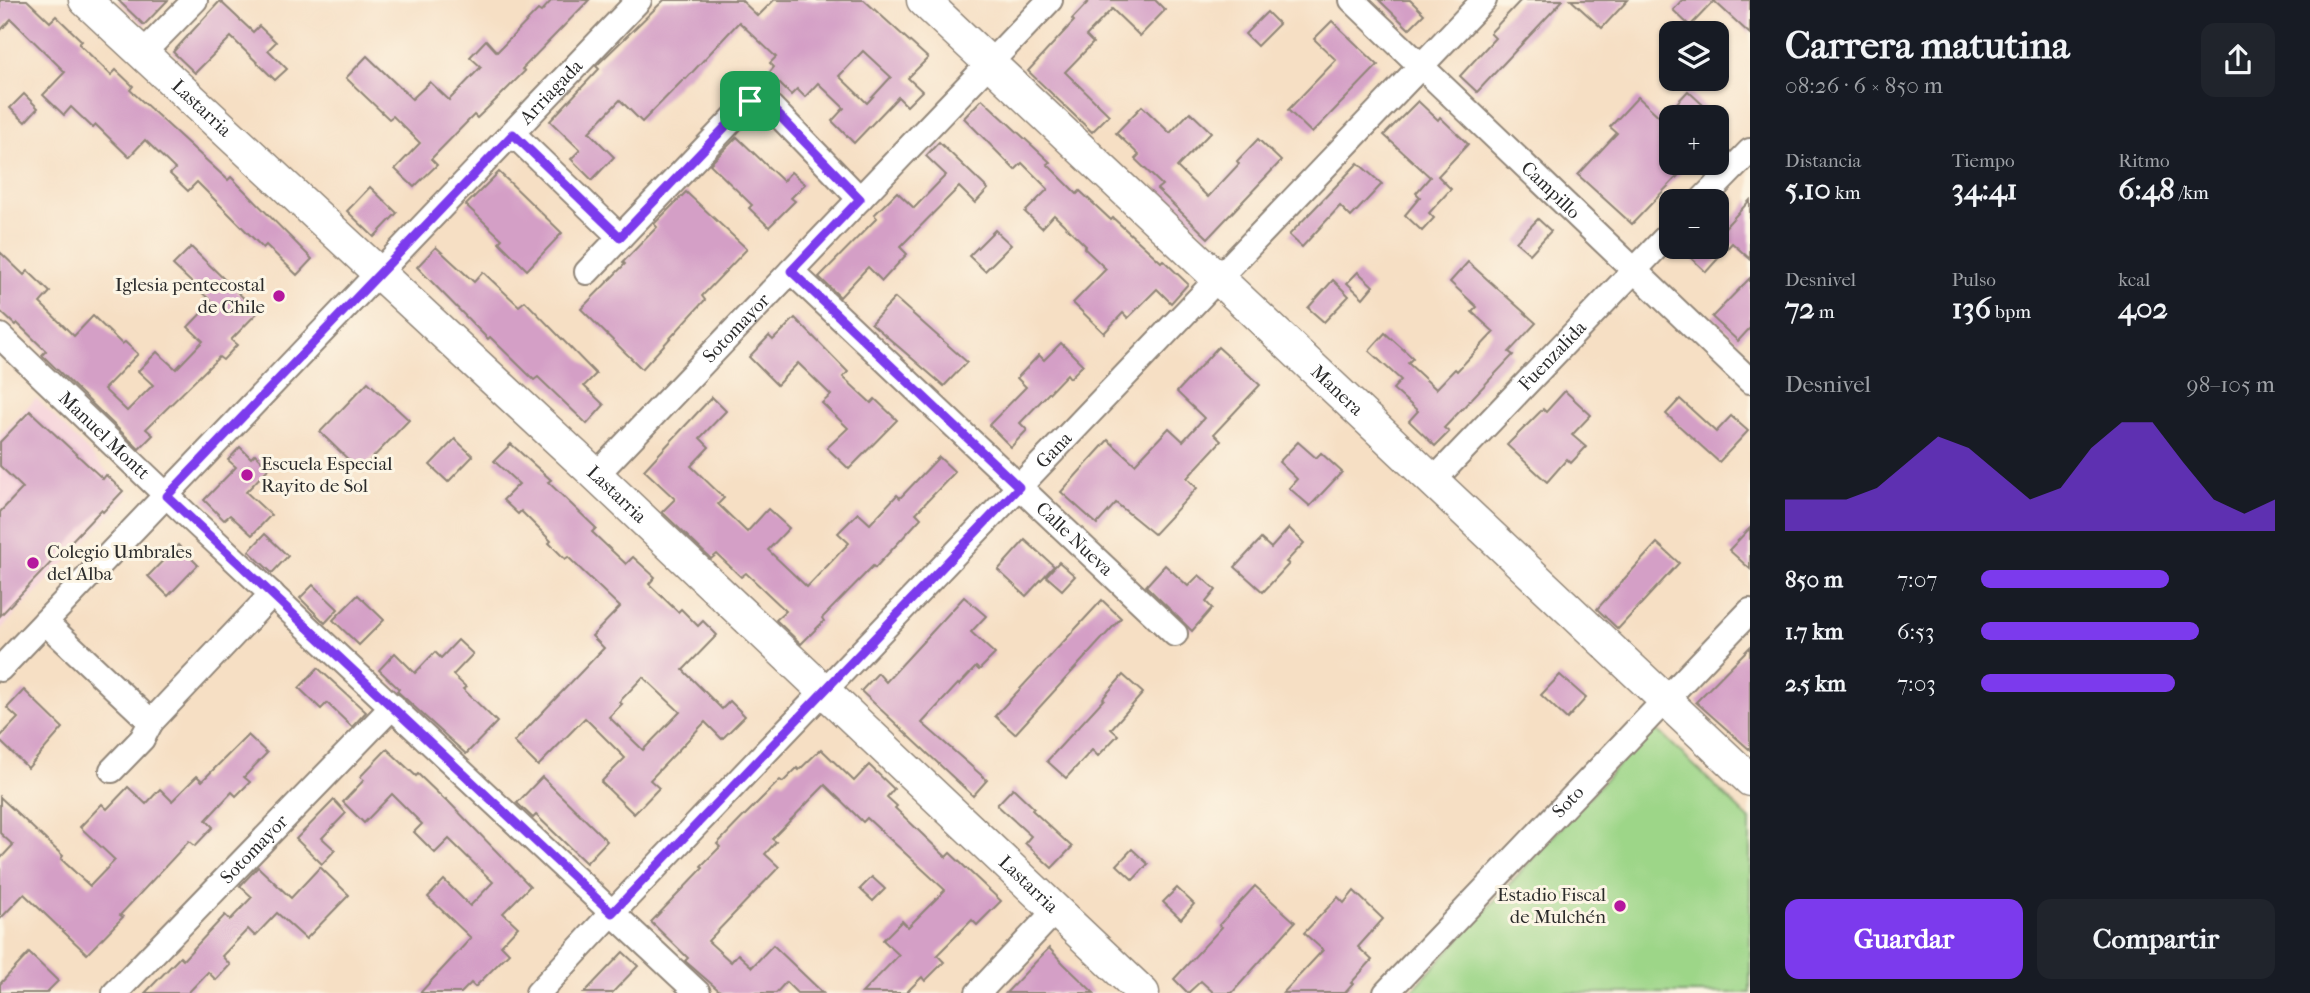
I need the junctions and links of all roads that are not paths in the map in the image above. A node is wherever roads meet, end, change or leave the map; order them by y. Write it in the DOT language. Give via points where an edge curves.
graph roads {
  1 [pos="85,0"];
  2 [pos="195,0"];
  3 [pos="639,0"];
  4 [pos="923,0"];
  5 [pos="1050,0"];
  6 [pos="1352,0"];
  7 [pos="1485,0"];
  8 [pos="142,54"];
  9 [pos="989,63"];
  10 [pos="1421,66"];
  11 [pos="513,134"];
  12 [pos="1750,151"];
  13 [pos="1713,189"];
  14 [pos="860,199"];
  15 [pos="620,237"];
  16 [pos="1659,244"];
  17 [pos="1635,269"];
  18 [pos="791,271"];
  19 [pos="587,272"];
  20 [pos="379,273"];
  21 [pos="1218,279"];
  22 [pos="0,336"];
  23 [pos="1750,381"];
  24 [pos="596,475"];
  25 [pos="1433,481"];
  26 [pos="1019,487"];
  27 [pos="167,496"];
  28 [pos="272,594"];
  29 [pos="1750,611"];
  30 [pos="46,622"];
  31 [pos="1175,634"];
  32 [pos="0,669"];
  33 [pos="825,690"];
  34 [pos="1665,700"];
  35 [pos="393,706"];
  36 [pos="151,722"];
  37 [pos="112,770"];
  38 [pos="1750,780"];
  39 [pos="1056,910"];
  40 [pos="612,913"];
  41 [pos="115,993"];
  42 [pos="538,993"];
  43 [pos="698,993"];
  44 [pos="978,993"];
  45 [pos="1143,993"];
  46 [pos="1386,993"];
  1 -- 8 [label="main road, Lastarria"];
  2 -- 8 [label="street"];
  3 -- 11 [label="street, Arriagada"];
  4 -- 9 [label="main road, Manera"];
  5 -- 9 [label="street, Sotomayor"];
  6 -- 10 [label="street, Campillo"];
  7 -- 10 [label="street, Gana"];
  8 -- 20 [label="main road, Lastarria"];
  9 -- 14 [label="street, Sotomayor"];
  9 -- 21 [label="main road, Manera"];
  10 -- 17 [label="street, Campillo"];
  10 -- 21 [label="street, Gana"];
  11 -- 15 [label="street"];
  11 -- 20 [label="street, Arriagada"];
  12 -- 13 [label="street"];
  14 -- 15 [label="street" via="771,107 750,101"];
  14 -- 18 [label="street, Sotomayor"];
  15 -- 19 [label="street"];
  16 -- 17 [label="street, Fuenzalida"];
  17 -- 23 [label="street, Campillo"];
  17 -- 25 [label="street, Fuenzalida"];
  18 -- 24 [label="street, Sotomayor"];
  18 -- 26 [label="street, Calle Nueva"];
  20 -- 24 [label="main road, Lastarria"];
  20 -- 27 [label="street, Arriagada"];
  21 -- 25 [label="main road, Manera"];
  21 -- 26 [label="street, Gana"];
  22 -- 27 [label="street, Manuel Montt"];
  24 -- 33 [label="main road, Lastarria"];
  25 -- 34 [label="main road, Manera"];
  26 -- 31 [label="street, Calle Nueva"];
  26 -- 33 [label="street, Gana"];
  27 -- 28 [label="street, Manuel Montt"];
  27 -- 30 [label="street, Arriagada"];
  28 -- 35 [label="street, Manuel Montt"];
  28 -- 36 [label="street"];
  29 -- 34 [label="street, Soto"];
  30 -- 32 [label="street, Arriagada"];
  30 -- 36 [label="street"];
  33 -- 39 [label="main road, Lastarria"];
  33 -- 40 [label="street, Gana"];
  34 -- 38 [label="main road, Manera"];
  34 -- 46 [label="street, Soto"];
  35 -- 40 [label="street, Manuel Montt"];
  35 -- 41 [label="street, Sotomayor"];
  36 -- 37 [label="street" via="142,739"];
  39 -- 44 [label="street"];
  39 -- 45 [label="main road, Lastarria"];
  40 -- 42 [label="street, Gana"];
  40 -- 43 [label="street, Manuel Montt"];
}
